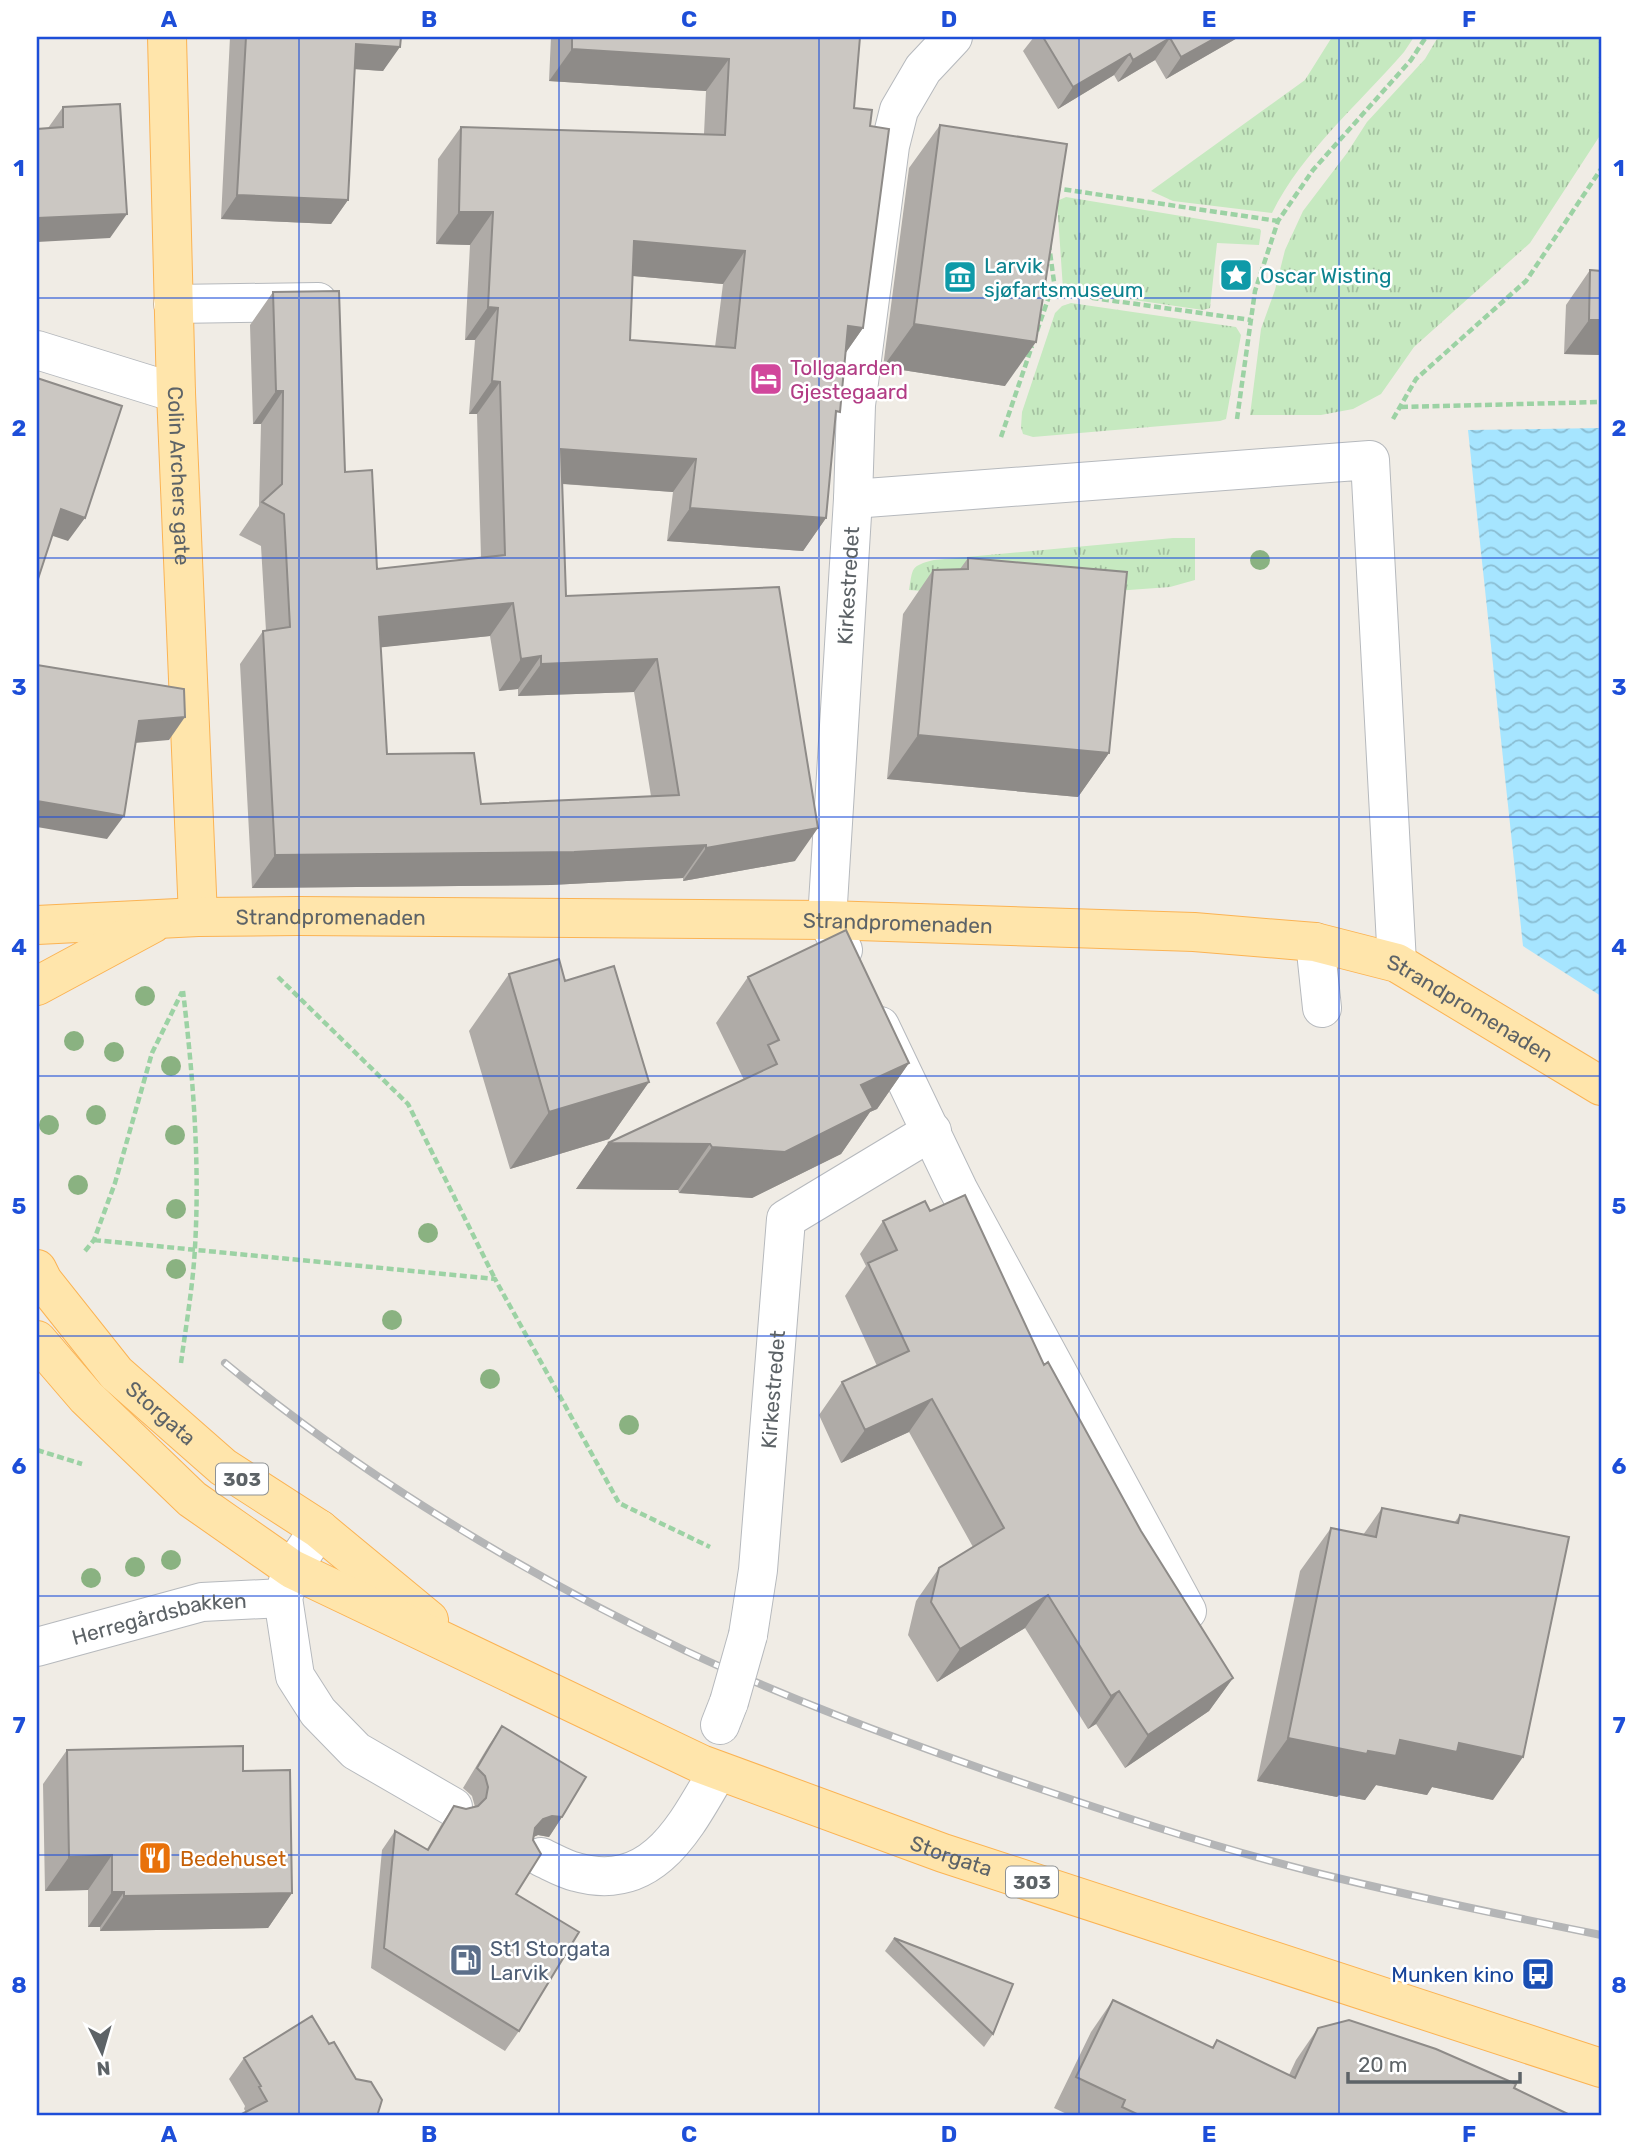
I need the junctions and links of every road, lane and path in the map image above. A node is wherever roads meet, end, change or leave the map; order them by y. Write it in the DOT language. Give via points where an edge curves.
graph roads {
  1 [pos="167,37"];
  2 [pos="953,37"];
  3 [pos="1426,37"];
  4 [pos="1601,169"];
  5 [pos="1042,186"];
  6 [pos="1278,220"];
  7 [pos="1049,241"];
  8 [pos="1051,292"];
  9 [pos="320,302"];
  10 [pos="173,304"];
  11 [pos="1251,320"];
  12 [pos="1037,331"];
  13 [pos="1032,344"];
  14 [pos="37,350"];
  15 [pos="176,393"];
  16 [pos="1601,402"];
  17 [pos="1230,470"];
  18 [pos="983,489"];
  19 [pos="853,499"];
  20 [pos="198,917"];
  21 [pos="159,920"];
  22 [pos="827,920"];
  23 [pos="37,925"];
  24 [pos="1315,942"];
  25 [pos="1397,963"];
  26 [pos="278,977"];
  27 [pos="37,986"];
  28 [pos="1322,1008"];
  29 [pos="1601,1086"];
  30 [pos="932,1131"];
  31 [pos="94,1240"];
  32 [pos="195,1249"];
  33 [pos="78,1259"];
  34 [pos="37,1269"];
  35 [pos="495,1279"];
  36 [pos="37,1340"];
  37 [pos="179,1374"];
  38 [pos="319,1529"];
  39 [pos="758,1570"];
  40 [pos="287,1584"];
  41 [pos="1203,1640"];
  42 [pos="37,1647"];
  43 [pos="477,1659"];
  44 [pos="724,1714"];
  45 [pos="718,1771"];
  46 [pos="453,1807"];
  47 [pos="541,1857"];
  48 [pos="1601,2068"];
  1 -- 10 [label="main road, Colin Archers gate"];
  2 -- 19 [label="street, Kirkestredet" via="923,69 899,110 890,146 856,405"];
  3 -- 6 [label="path" via="1313,170"];
  4 -- 16 [label="path" via="1526,281 1416,379 1400,407"];
  5 -- 6 [label="path"];
  6 -- 11 [label="path" via="1255,291"];
  7 -- 8 [label="path"];
  8 -- 11 [label="path"];
  8 -- 12 [label="path"];
  9 -- 10 [label="street"];
  10 -- 15 [label="main road, Colin Archers gate"];
  11 -- 17 [label="path"];
  13 -- 18 [label="path"];
  14 -- 15 [label="street"];
  15 -- 20 [label="main road, Colin Archers gate"];
  17 -- 18 [label="street"];
  17 -- 25 [label="street" via="1370,460"];
  18 -- 19 [label="street"];
  19 -- 22 [label="street, Kirkestredet"];
  20 -- 21 [label="main road, Strandpromenaden"];
  20 -- 22 [label="main road, Strandpromenaden"];
  21 -- 23 [label="main road, Strandpromenaden"];
  21 -- 27 [label="main road, Strandpromenaden"];
  22 -- 24 [label="main road, Strandpromenaden" via="1194,932"];
  22 -- 30 [label="street"];
  24 -- 25 [label="main road, Strandpromenaden"];
  24 -- 28 [label="street"];
  25 -- 29 [label="main road, Strandpromenaden"];
  26 -- 35 [label="path" via="408,1104"];
  30 -- 39 [label="street, Kirkestredet" via="786,1219"];
  30 -- 41 [label="street" via="964,1202"];
  31 -- 32 [label="path"];
  31 -- 32 [label="path" via="116,1183 152,1053 183,991 197,1162"];
  31 -- 33 [label="path"];
  32 -- 35 [label="path"];
  32 -- 37 [label="path"];
  34 -- 38 [label="main road, Storgata / 303" via="116,1373 223,1467"];
  35 -- 39 [label="path" via="619,1503"];
  36 -- 40 [label="main road, Storgata / 303" via="86,1396"];
  38 -- 40 [label="street"];
  38 -- 43 [label="main road, Storgata / 303"];
  39 -- 44 [label="street, Kirkestredet, bridge" via="748,1635"];
  40 -- 42 [label="street, Herregårdsbakken"];
  40 -- 43 [label="main road, Storgata / 303"];
  40 -- 46 [label="street" via="295,1676 318,1712 356,1751"];
  43 -- 45 [label="main road, Storgata / 303"];
  45 -- 47 [label="street" via="680,1835 656,1859 634,1871 605,1876 577,1872"];
  45 -- 48 [label="main road, Storgata / 303" via="943,1853"];
}
